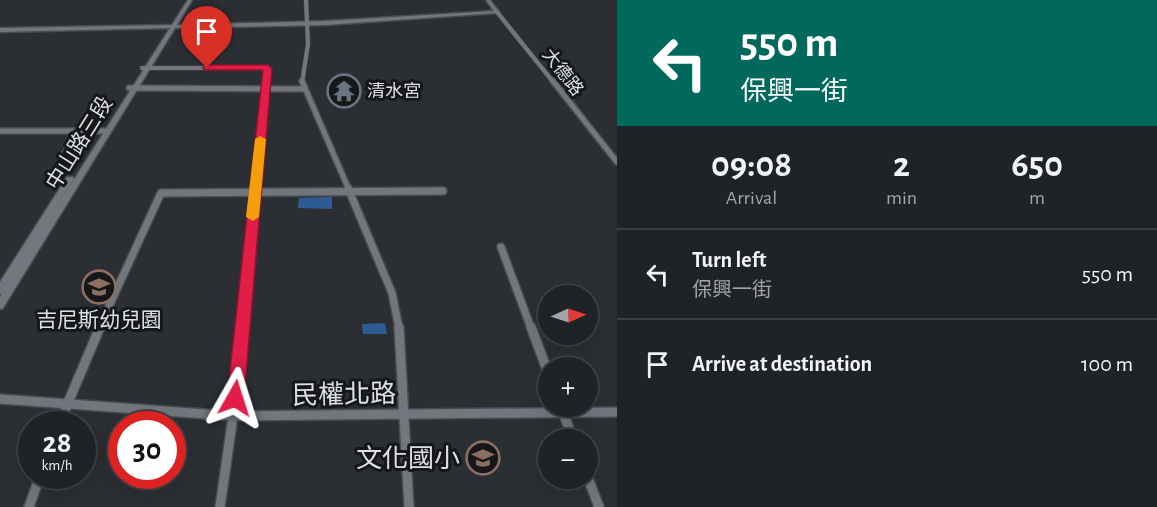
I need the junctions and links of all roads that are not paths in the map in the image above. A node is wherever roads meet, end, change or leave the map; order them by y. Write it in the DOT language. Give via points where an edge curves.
graph roads {
  1 [pos="185,0"];
  2 [pos="190,0"];
  3 [pos="306,0"];
  4 [pos="488,0"];
  5 [pos="497,12"];
  6 [pos="307,23"];
  7 [pos="221,25"];
  8 [pos="172,26"];
  9 [pos="0,30"];
  10 [pos="145,68"];
  11 [pos="207,68"];
  12 [pos="132,88"];
  13 [pos="265,89"];
  14 [pos="304,89"];
  15 [pos="0,131"];
  16 [pos="104,131"];
  17 [pos="617,162"];
  18 [pos="443,191"];
  19 [pos="255,193"];
  20 [pos="349,193"];
  21 [pos="501,247"];
  22 [pos="0,290"];
  23 [pos="0,305"];
  24 [pos="542,357"];
  25 [pos="0,399"];
  26 [pos="67,402"];
  27 [pos="64,411"];
  28 [pos="538,411"];
  29 [pos="598,411"];
  30 [pos="617,412"];
  31 [pos="404,414"];
  32 [pos="233,416"];
  33 [pos="35,489"];
  34 [pos="592,489"];
  35 [pos="29,507"];
  36 [pos="220,507"];
  37 [pos="409,507"];
  38 [pos="599,507"];
  1 -- 8 [label="main road, 中山路三段"];
  2 -- 8 [label="main road, 中山路三段"];
  3 -- 6 [label="street"];
  4 -- 5 [label="main road, 大德路"];
  5 -- 6 [label="main road"];
  5 -- 17 [label="street, 大德路"];
  6 -- 7 [label="main road"];
  6 -- 14 [label="street" via="308,46 301,78"];
  7 -- 8 [label="main road"];
  7 -- 11 [label="street"];
  8 -- 9 [label="main road"];
  8 -- 10 [label="main road, 中山路三段"];
  10 -- 11 [label="street"];
  10 -- 12 [label="main road, 中山路三段"];
  11 -- 13 [label="street" via="268,68"];
  12 -- 13 [label="street"];
  12 -- 16 [label="main road, 中山路三段"];
  13 -- 14 [label="street"];
  13 -- 19 [label="street"];
  14 -- 20 [label="street"];
  15 -- 16 [label="street"];
  16 -- 22 [label="main road, 中山路三段"];
  16 -- 23 [label="main road, 中山路三段"];
  18 -- 20 [label="street"];
  19 -- 20 [label="street"];
  19 -- 26 [label="street" via="162,193"];
  19 -- 32 [label="street"];
  20 -- 31 [label="street" via="392,293"];
  21 -- 24 [label="street"];
  25 -- 26 [label="street, 民權北路"];
  26 -- 27 [label="street"];
  26 -- 32 [label="street, 民權北路"];
  28 -- 31 [label="street, 民權北路"];
  29 -- 30 [label="street, 民權北路"];
  31 -- 32 [label="street, 民權北路"];
  31 -- 37 [label="street"];
  32 -- 36 [label="street"];
  33 -- 35 [label="street"];
  34 -- 38 [label="street"];
}
